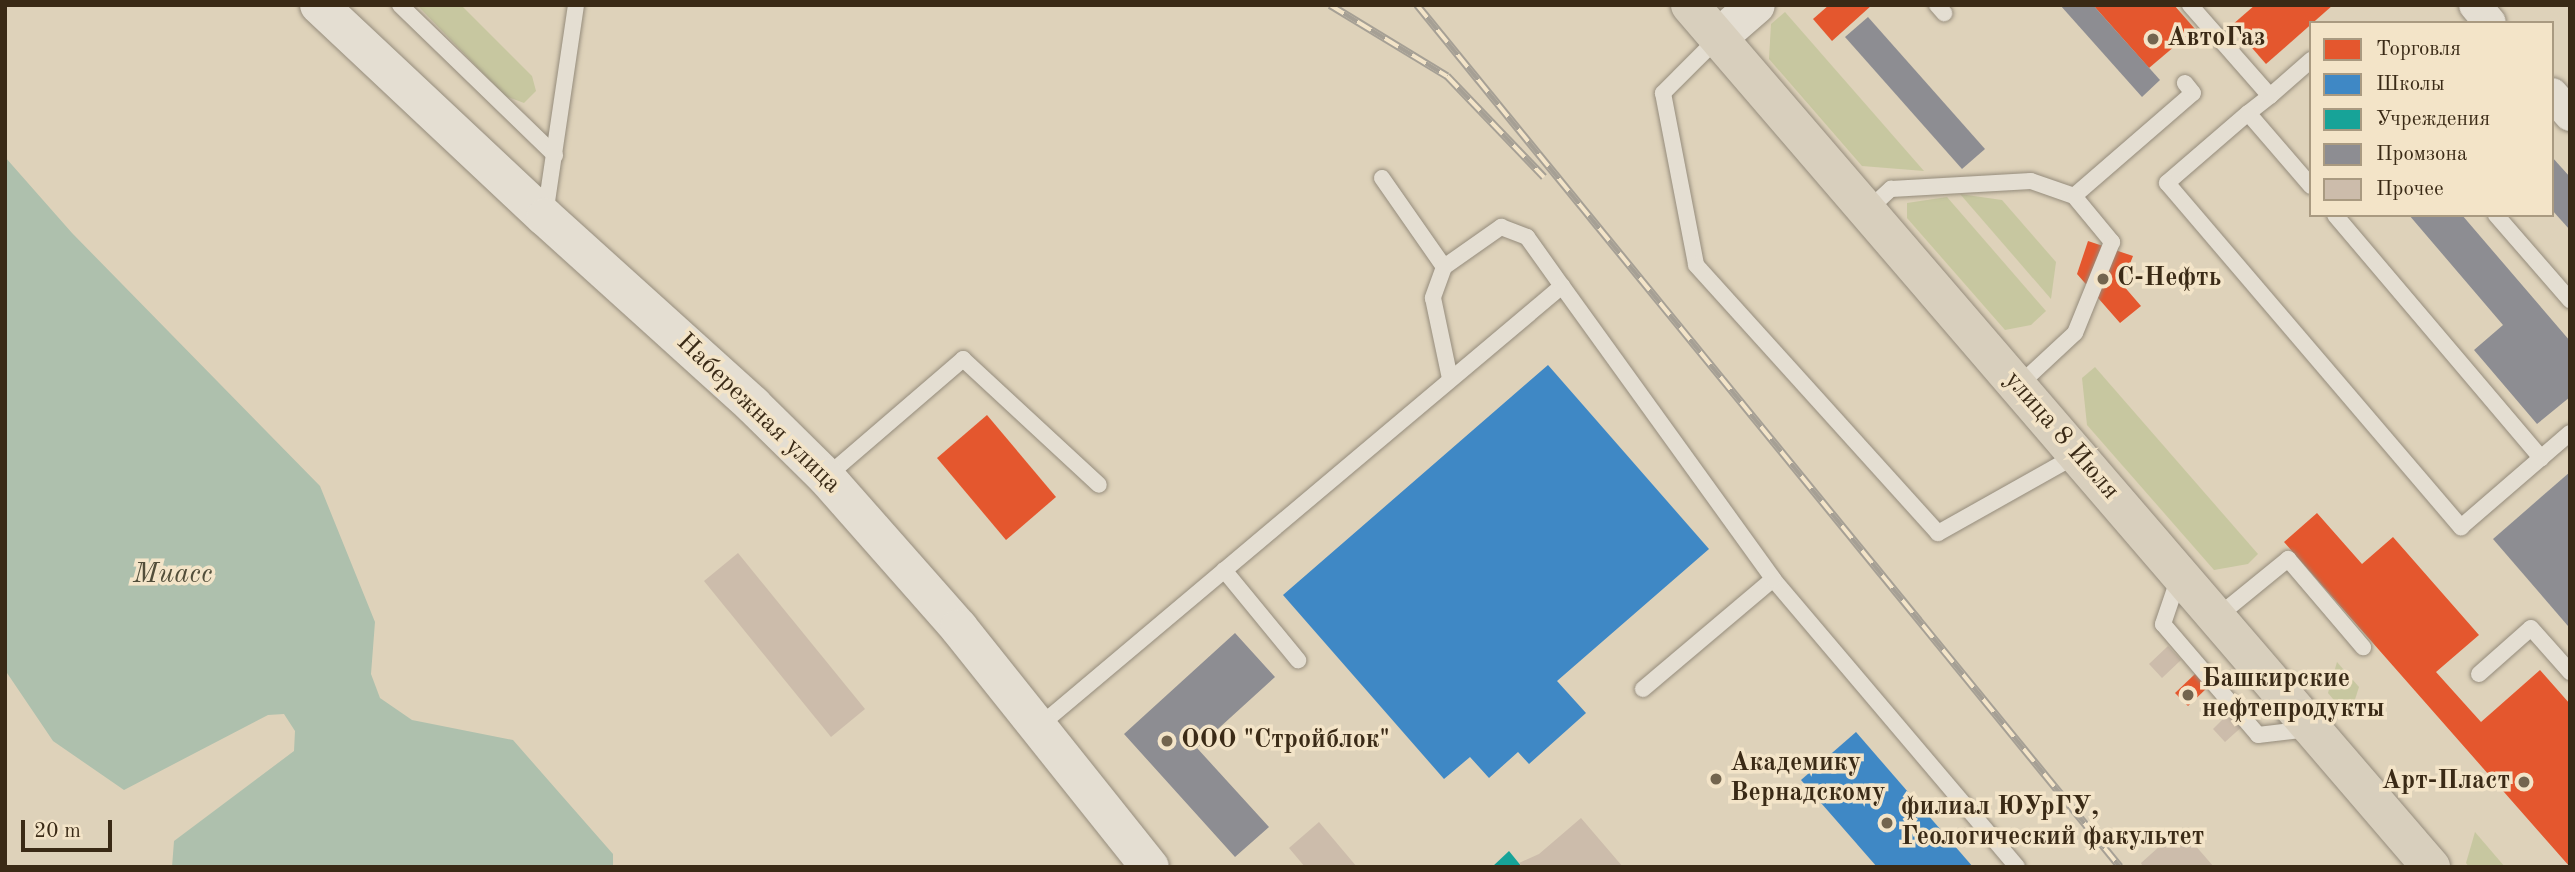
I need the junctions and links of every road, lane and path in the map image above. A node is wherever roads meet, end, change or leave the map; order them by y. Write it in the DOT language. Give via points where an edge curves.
graph roads {
  1 [pos="319,5"];
  2 [pos="400,5"];
  3 [pos="576,5"];
  4 [pos="1690,5"];
  5 [pos="1756,5"];
  6 [pos="2190,5"];
  7 [pos="2475,5"];
  8 [pos="2488,21"];
  9 [pos="1718,38"];
  10 [pos="2309,62"];
  11 [pos="2185,83"];
  12 [pos="2270,96"];
  13 [pos="2554,96"];
  14 [pos="2248,113"];
  15 [pos="2570,115"];
  16 [pos="555,155"];
  17 [pos="1382,178"];
  18 [pos="2309,185"];
  19 [pos="2074,196"];
  20 [pos="1867,211"];
  21 [pos="545,217"];
  22 [pos="2337,217"];
  23 [pos="2498,217"];
  24 [pos="1444,267"];
  25 [pos="1562,286"];
  26 [pos="2570,300"];
  27 [pos="1450,379"];
  28 [pos="2018,386"];
  29 [pos="2570,433"];
  30 [pos="2077,455"];
  31 [pos="2541,458"];
  32 [pos="826,477"];
  33 [pos="1099,485"];
  34 [pos="1224,570"];
  35 [pos="2180,575"];
  36 [pos="1773,579"];
  37 [pos="2217,617"];
  38 [pos="2363,647"];
  39 [pos="1298,660"];
  40 [pos="2570,672"];
  41 [pos="2479,674"];
  42 [pos="1643,689"];
  43 [pos="1038,727"];
  44 [pos="2313,729"];
  45 [pos="1150,867"];
  46 [pos="2017,867"];
  47 [pos="2431,867"];
  1 -- 21 [label="street, Набережная улица"];
  2 -- 16 [label="lane"];
  3 -- 16 [label="lane"];
  4 -- 9 [label="main road, улица 8 Июля"];
  5 -- 9 [label="street"];
  6 -- 12 [label="lane"];
  7 -- 8 [label="street"];
  9 -- 20 [label="main road, улица 8 Июля"];
  9 -- 30 [label="lane" via="1663,93 1696,265 1938,533"];
  10 -- 12 [label="lane"];
  11 -- 19 [label="lane" via="2193,93"];
  12 -- 14 [label="lane"];
  13 -- 15 [label="street"];
  14 -- 18 [label="lane"];
  14 -- 31 [label="lane" via="2167,183 2460,527"];
  16 -- 21 [label="lane"];
  17 -- 24 [label="lane"];
  19 -- 20 [label="lane" via="2031,181 1891,189"];
  19 -- 28 [label="lane" via="2112,242 2076,333"];
  20 -- 28 [label="main road, улица 8 Июля"];
  21 -- 32 [label="street, Набережная улица"];
  22 -- 31 [label="lane"];
  23 -- 26 [label="lane"];
  24 -- 25 [label="lane" via="1501,226 1527,237"];
  24 -- 27 [label="lane" via="1433,298"];
  25 -- 27 [label="lane"];
  25 -- 36 [label="lane"];
  27 -- 34 [label="lane"];
  28 -- 30 [label="main road, улица 8 Июля"];
  29 -- 31 [label="lane"];
  30 -- 35 [label="main road, улица 8 Июля"];
  32 -- 33 [label="lane" via="963,359"];
  32 -- 43 [label="street, Набережная улица" via="959,628"];
  34 -- 39 [label="lane"];
  34 -- 43 [label="lane"];
  35 -- 37 [label="main road, улица 8 Июля"];
  35 -- 44 [label="lane" via="2163,624 2249,725 2258,735"];
  36 -- 42 [label="lane"];
  36 -- 46 [label="lane"];
  37 -- 38 [label="lane" via="2288,559"];
  37 -- 44 [label="main road, улица 8 Июля"];
  40 -- 41 [label="lane" via="2531,628"];
  43 -- 45 [label="street, Набережная улица"];
  44 -- 47 [label="main road, улица 8 Июля"];
}
